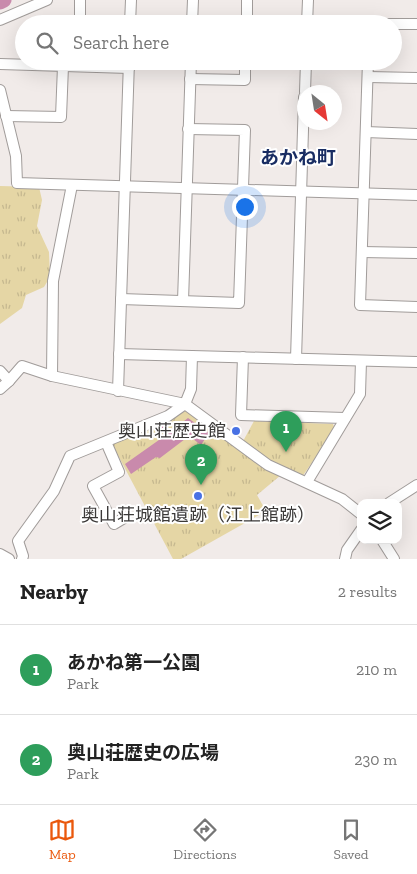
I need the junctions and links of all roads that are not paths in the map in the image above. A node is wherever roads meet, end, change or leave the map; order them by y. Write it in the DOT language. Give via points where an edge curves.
graph roads {
  1 [pos="47,0"];
  2 [pos="80,0"];
  3 [pos="131,0"];
  4 [pos="193,0"];
  5 [pos="247,0"];
  6 [pos="308,0"];
  7 [pos="80,15"];
  8 [pos="130,15"];
  9 [pos="192,15"];
  10 [pos="247,15"];
  11 [pos="307,15"];
  12 [pos="0,20"];
  13 [pos="402,24"];
  14 [pos="417,24"];
  15 [pos="0,64"];
  16 [pos="15,64"];
  17 [pos="63,70"];
  18 [pos="129,70"];
  19 [pos="190,70"];
  20 [pos="245,70"];
  21 [pos="306,70"];
  22 [pos="368,70"];
  23 [pos="368,76"];
  24 [pos="190,78"];
  25 [pos="417,78"];
  26 [pos="305,85"];
  27 [pos="0,90"];
  28 [pos="6,116"];
  29 [pos="188,129"];
  30 [pos="303,130"];
  31 [pos="366,132"];
  32 [pos="417,134"];
  33 [pos="72,184"];
  34 [pos="125,186"];
  35 [pos="186,188"];
  36 [pos="243,190"];
  37 [pos="301,191"];
  38 [pos="364,193"];
  39 [pos="417,195"];
  40 [pos="362,252"];
  41 [pos="417,253"];
  42 [pos="121,299"];
  43 [pos="183,301"];
  44 [pos="417,307"];
  45 [pos="119,354"];
  46 [pos="192,356"];
  47 [pos="243,357"];
  48 [pos="296,359"];
  49 [pos="361,361"];
  50 [pos="417,362"];
  51 [pos="0,371"];
  52 [pos="52,376"];
  53 [pos="9,381"];
  54 [pos="0,389"];
  55 [pos="118,391"];
  56 [pos="185,404"];
  57 [pos="345,418"];
  58 [pos="106,442"];
  59 [pos="307,482"];
  60 [pos="417,485"];
  61 [pos="395,499"];
  62 [pos="357,511"];
  63 [pos="124,518"];
  64 [pos="357,536"];
  65 [pos="385,544"];
  66 [pos="0,554"];
  67 [pos="8,559"];
  68 [pos="22,559"];
  69 [pos="345,559"];
  70 [pos="394,559"];
  1 -- 12 [label="street"];
  2 -- 7 [label="street"];
  3 -- 8 [label="street"];
  4 -- 9 [label="street"];
  5 -- 10 [label="street"];
  6 -- 11 [label="street"];
  13 -- 14 [label="street"];
  15 -- 16 [label="street"];
  17 -- 28 [label="street" via="61,118"];
  18 -- 34 [label="street"];
  19 -- 24 [label="street"];
  20 -- 24 [label="street" via="245,80"];
  21 -- 26 [label="street"];
  22 -- 23 [label="street"];
  23 -- 25 [label="street"];
  23 -- 31 [label="street"];
  24 -- 29 [label="street"];
  27 -- 28 [label="street"];
  28 -- 33 [label="street" via="16,156 17,183"];
  29 -- 35 [label="street"];
  29 -- 36 [label="street" via="245,130"];
  30 -- 37 [label="street"];
  31 -- 32 [label="street"];
  31 -- 38 [label="street"];
  33 -- 34 [label="street"];
  33 -- 52 [label="street" via="53,281"];
  34 -- 35 [label="street"];
  34 -- 42 [label="street"];
  35 -- 36 [label="street"];
  35 -- 43 [label="street"];
  36 -- 37 [label="street"];
  36 -- 43 [label="street" via="239,303"];
  37 -- 38 [label="street"];
  37 -- 48 [label="street"];
  38 -- 39 [label="street"];
  38 -- 40 [label="street"];
  40 -- 41 [label="street"];
  40 -- 44 [label="street" via="360,305"];
  42 -- 43 [label="street"];
  42 -- 45 [label="street"];
  45 -- 46 [label="street"];
  45 -- 55 [label="street"];
  46 -- 47 [label="street"];
  46 -- 56 [label="street" via="191,389"];
  47 -- 48 [label="street"];
  47 -- 57 [label="street" via="241,415"];
  48 -- 49 [label="street"];
  49 -- 50 [label="street"];
  49 -- 57 [label="street" via="360,394"];
  51 -- 53 [label="street"];
  52 -- 53 [label="street" via="22,366"];
  52 -- 55 [label="street"];
  53 -- 54 [label="street"];
  55 -- 56 [label="street"];
  56 -- 58 [label="street" via="168,416"];
  56 -- 59 [label="street" via="268,465"];
  57 -- 59 [label="street"];
  58 -- 63 [label="street" via="119,472 93,486 114,524"];
  58 -- 68 [label="street" via="70,456 54,491 18,541"];
  59 -- 62 [label="street" via="342,499"];
  60 -- 61 [label="street"];
  64 -- 69 [label="street"];
  65 -- 70 [label="street"];
  66 -- 67 [label="street"];
}
